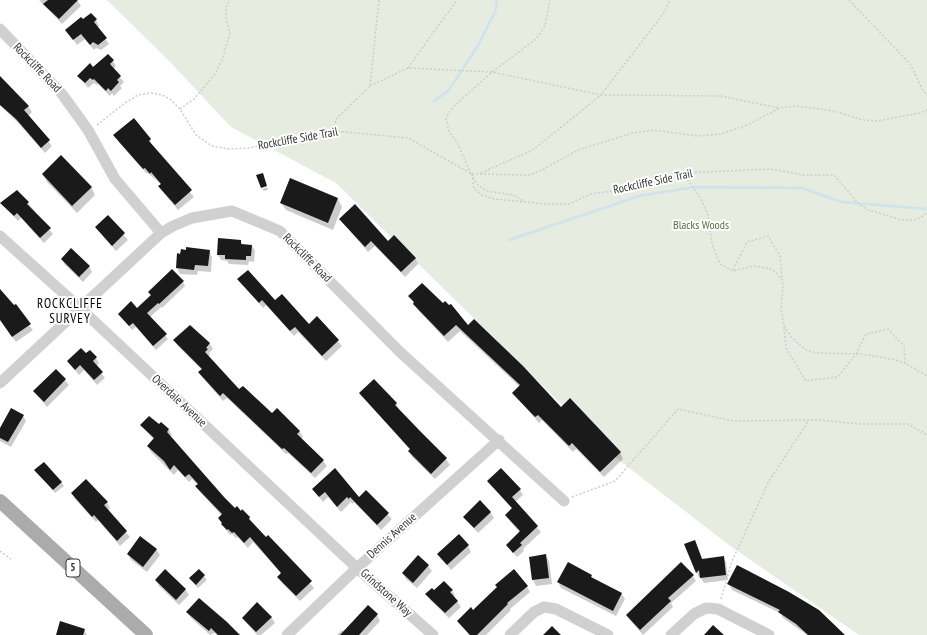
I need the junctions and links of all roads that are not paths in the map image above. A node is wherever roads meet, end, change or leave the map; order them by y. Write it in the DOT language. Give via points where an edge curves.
graph roads {
  1 [pos="0,29"];
  2 [pos="162,233"];
  3 [pos="0,236"];
  4 [pos="80,308"];
  5 [pos="0,383"];
  6 [pos="499,440"];
  7 [pos="564,501"];
  8 [pos="0,502"];
  9 [pos="357,568"];
  10 [pos="146,635"];
  11 [pos="287,635"];
  12 [pos="433,635"];
  13 [pos="510,635"];
  14 [pos="608,635"];
  15 [pos="671,635"];
  16 [pos="769,635"];
  1 -- 2 [label="street, Rockcliffe Road" via="62,94 88,130 115,179"];
  2 -- 4 [label="street"];
  2 -- 6 [label="street, Rockcliffe Road" via="192,218 232,211 280,231 400,352"];
  3 -- 4 [label="street, Overdale Avenue"];
  4 -- 5 [label="street"];
  4 -- 9 [label="street, Overdale Avenue"];
  6 -- 7 [label="street, Rockcliffe Road"];
  6 -- 9 [label="street, Dennis Avenue"];
  8 -- 10 [label="main road, 5"];
  9 -- 11 [label="street, Dennis Avenue"];
  9 -- 12 [label="street, Grindstone Way"];
  13 -- 14 [label="street" via="534,612 544,607 556,609"];
  15 -- 16 [label="street" via="694,614 706,608 718,608"];
}
